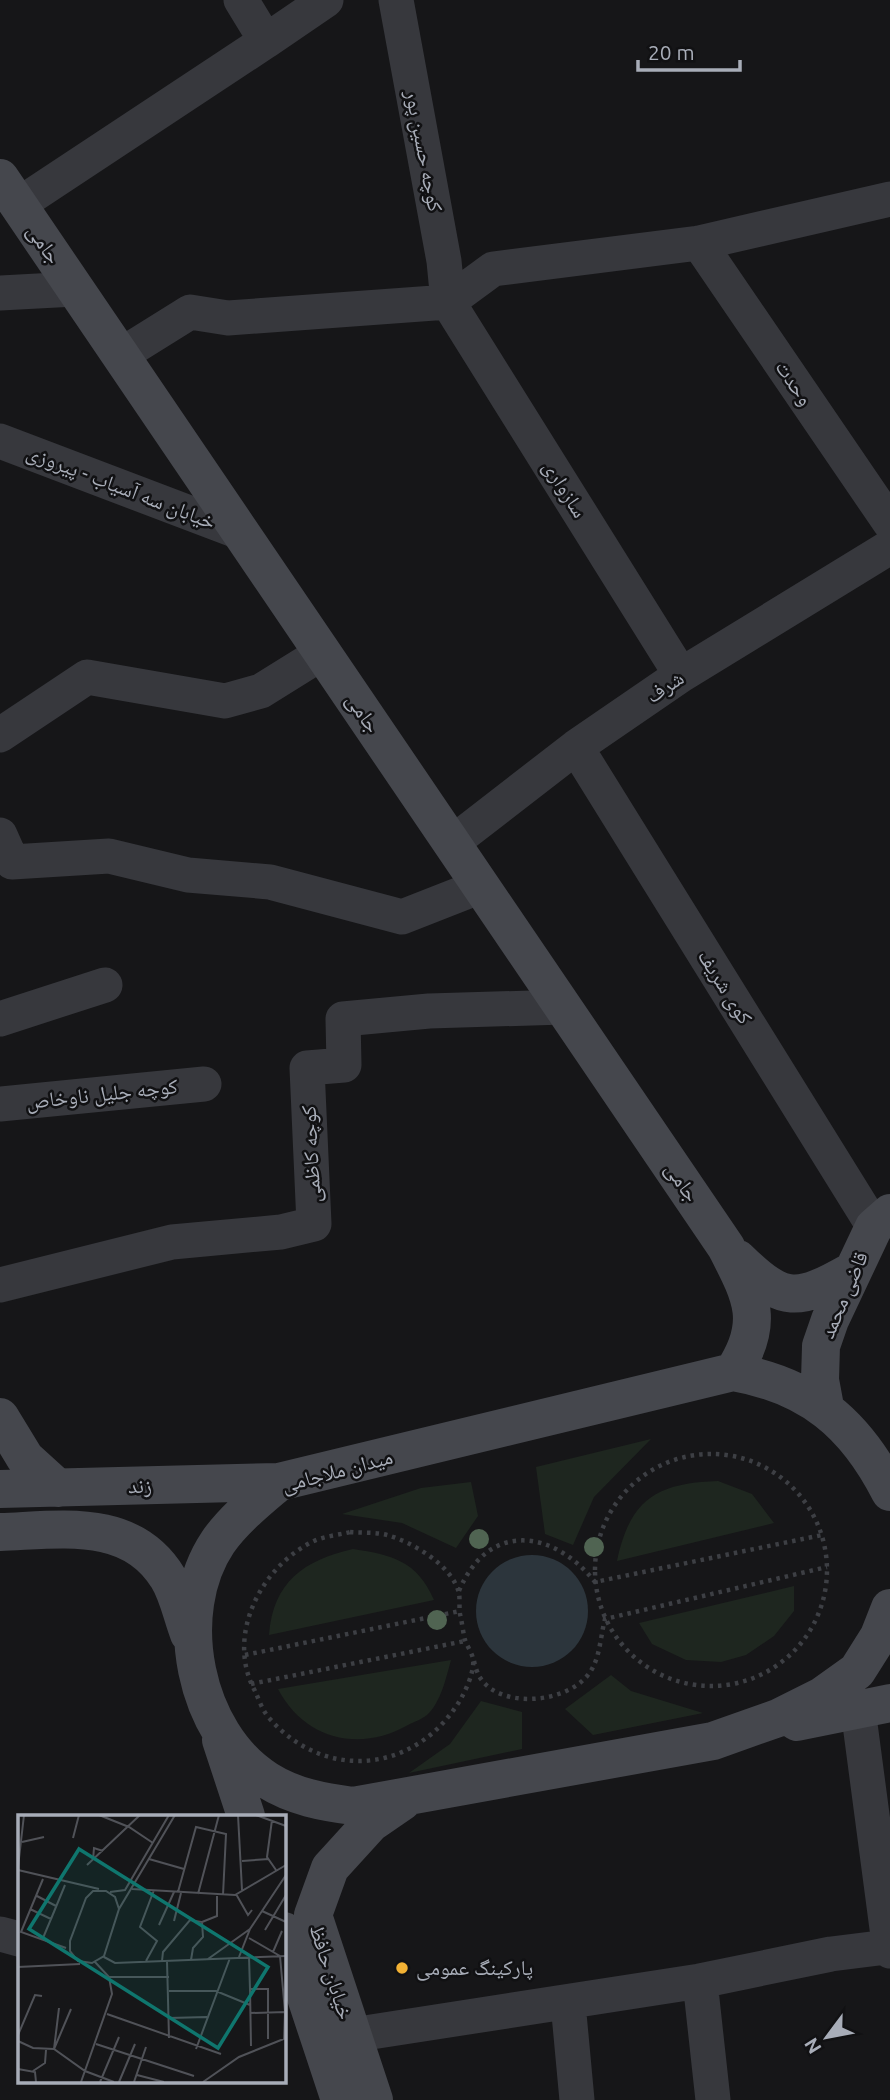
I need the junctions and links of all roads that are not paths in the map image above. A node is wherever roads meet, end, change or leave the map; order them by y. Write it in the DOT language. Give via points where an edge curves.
graph roads {
  1 [pos="241,0"];
  2 [pos="326,0"];
  3 [pos="396,0"];
  4 [pos="266,41"];
  5 [pos="9,191"];
  6 [pos="890,199"];
  7 [pos="699,243"];
  8 [pos="75,289"];
  9 [pos="0,293"];
  10 [pos="448,302"];
  11 [pos="121,355"];
  12 [pos="0,441"];
  13 [pos="890,523"];
  14 [pos="242,533"];
  15 [pos="890,547"];
  16 [pos="322,653"];
  17 [pos="681,675"];
  18 [pos="0,735"];
  19 [pos="576,747"];
  20 [pos="0,835"];
  21 [pos="452,843"];
  22 [pos="481,886"];
  23 [pos="105,985"];
  24 [pos="564,1007"];
  25 [pos="0,1019"];
  26 [pos="204,1084"];
  27 [pos="0,1104"];
  28 [pos="882,1220"];
  29 [pos="726,1247"];
  30 [pos="852,1271"];
  31 [pos="0,1285"];
  32 [pos="733,1373"];
  33 [pos="825,1407"];
  34 [pos="0,1417"];
  35 [pos="279,1482"];
  36 [pos="58,1488"];
  37 [pos="0,1489"];
  38 [pos="890,1492"];
  39 [pos="0,1532"];
  40 [pos="890,1608"];
  41 [pos="191,1642"];
  42 [pos="874,1706"];
  43 [pos="216,1725"];
  44 [pos="713,1741"];
  45 [pos="410,1796"];
  46 [pos="246,1815"];
  47 [pos="285,1934"];
  48 [pos="889,1949"];
  49 [pos="700,1981"];
  50 [pos="568,2003"];
  51 [pos="352,2035"];
  52 [pos="340,2100"];
  53 [pos="374,2100"];
  54 [pos="577,2100"];
  55 [pos="713,2100"];
  1 -- 4 [label="street"];
  2 -- 4 [label="street"];
  3 -- 10 [label="street, کوچه حسین پور"];
  4 -- 5 [label="street"];
  5 -- 8 [label="main road, جامی"];
  6 -- 7 [label="street"];
  7 -- 10 [label="street" via="494,269"];
  7 -- 13 [label="street, وحدت"];
  8 -- 9 [label="street"];
  8 -- 11 [label="main road, جامی"];
  10 -- 11 [label="street" via="228,318 190,312"];
  10 -- 17 [label="street, سازواری"];
  11 -- 14 [label="main road, جامی"];
  12 -- 14 [label="street, خیابان سه آسیاب - پیروزی"];
  14 -- 16 [label="main road, جامی"];
  15 -- 17 [label="street, شرف"];
  16 -- 18 [label="street" via="261,691 225,701 87,677"];
  16 -- 21 [label="main road, جامی"];
  17 -- 19 [label="street, شرف"];
  19 -- 21 [label="street, شرف"];
  19 -- 28 [label="street, کوی شریف"];
  20 -- 22 [label="street" via="12,862 109,856 188,875 270,882 402,917"];
  21 -- 22 [label="main road, جامی"];
  22 -- 24 [label="main road, جامی"];
  23 -- 25 [label="street"];
  24 -- 29 [label="main road, جامی"];
  24 -- 31 [label="street, کوچه کاظمی" via="344,1019 344,1065 307,1068 314,1224 281,1232 172,1242"];
  26 -- 27 [label="street, کوچه جلیل ناوخاص"];
  28 -- 30 [label="main road, قاضی محمد"];
  29 -- 30 [label="main road" via="760,1281 785,1293 811,1292"];
  29 -- 32 [label="main road" via="749,1292 754,1313 752,1335"];
  30 -- 33 [label="main road, قاضی محمد" via="821,1346"];
  32 -- 33 [label="main road, میدان ملاجامی" via="777,1382"];
  32 -- 35 [label="main road, میدان ملاجامی"];
  33 -- 38 [label="main road, میدان ملاجامی" via="879,1469"];
  34 -- 36 [label="main road" via="25,1458"];
  35 -- 36 [label="main road, زند"];
  35 -- 41 [label="main road, میدان ملاجامی" via="218,1541 194,1603"];
  36 -- 37 [label="main road, زند"];
  39 -- 41 [label="main road" via="95,1529 123,1536 150,1554 169,1579"];
  40 -- 44 [label="main road, میدان ملاجامی" via="857,1671 822,1696 778,1718"];
  41 -- 43 [label="main road, میدان ملاجامی"];
  42 -- 44 [label="main road, میدان ملاجامی"];
  42 -- 48 [label="street, میدان ملاجامی"];
  43 -- 45 [label="main road, میدان ملاجامی" via="267,1780 310,1800 354,1806"];
  43 -- 46 [label="main road"];
  44 -- 45 [label="main road, میدان ملاجامی"];
  45 -- 51 [label="main road, خیابان حافظ" via="371,1823 330,1868 313,1915"];
  47 -- 52 [label="main road, خیابان حافظ"];
  48 -- 49 [label="street" via="831,1954"];
  49 -- 50 [label="street"];
  49 -- 55 [label="street"];
  50 -- 51 [label="street"];
  50 -- 54 [label="street"];
  51 -- 53 [label="main road, خیابان حافظ"];
}
